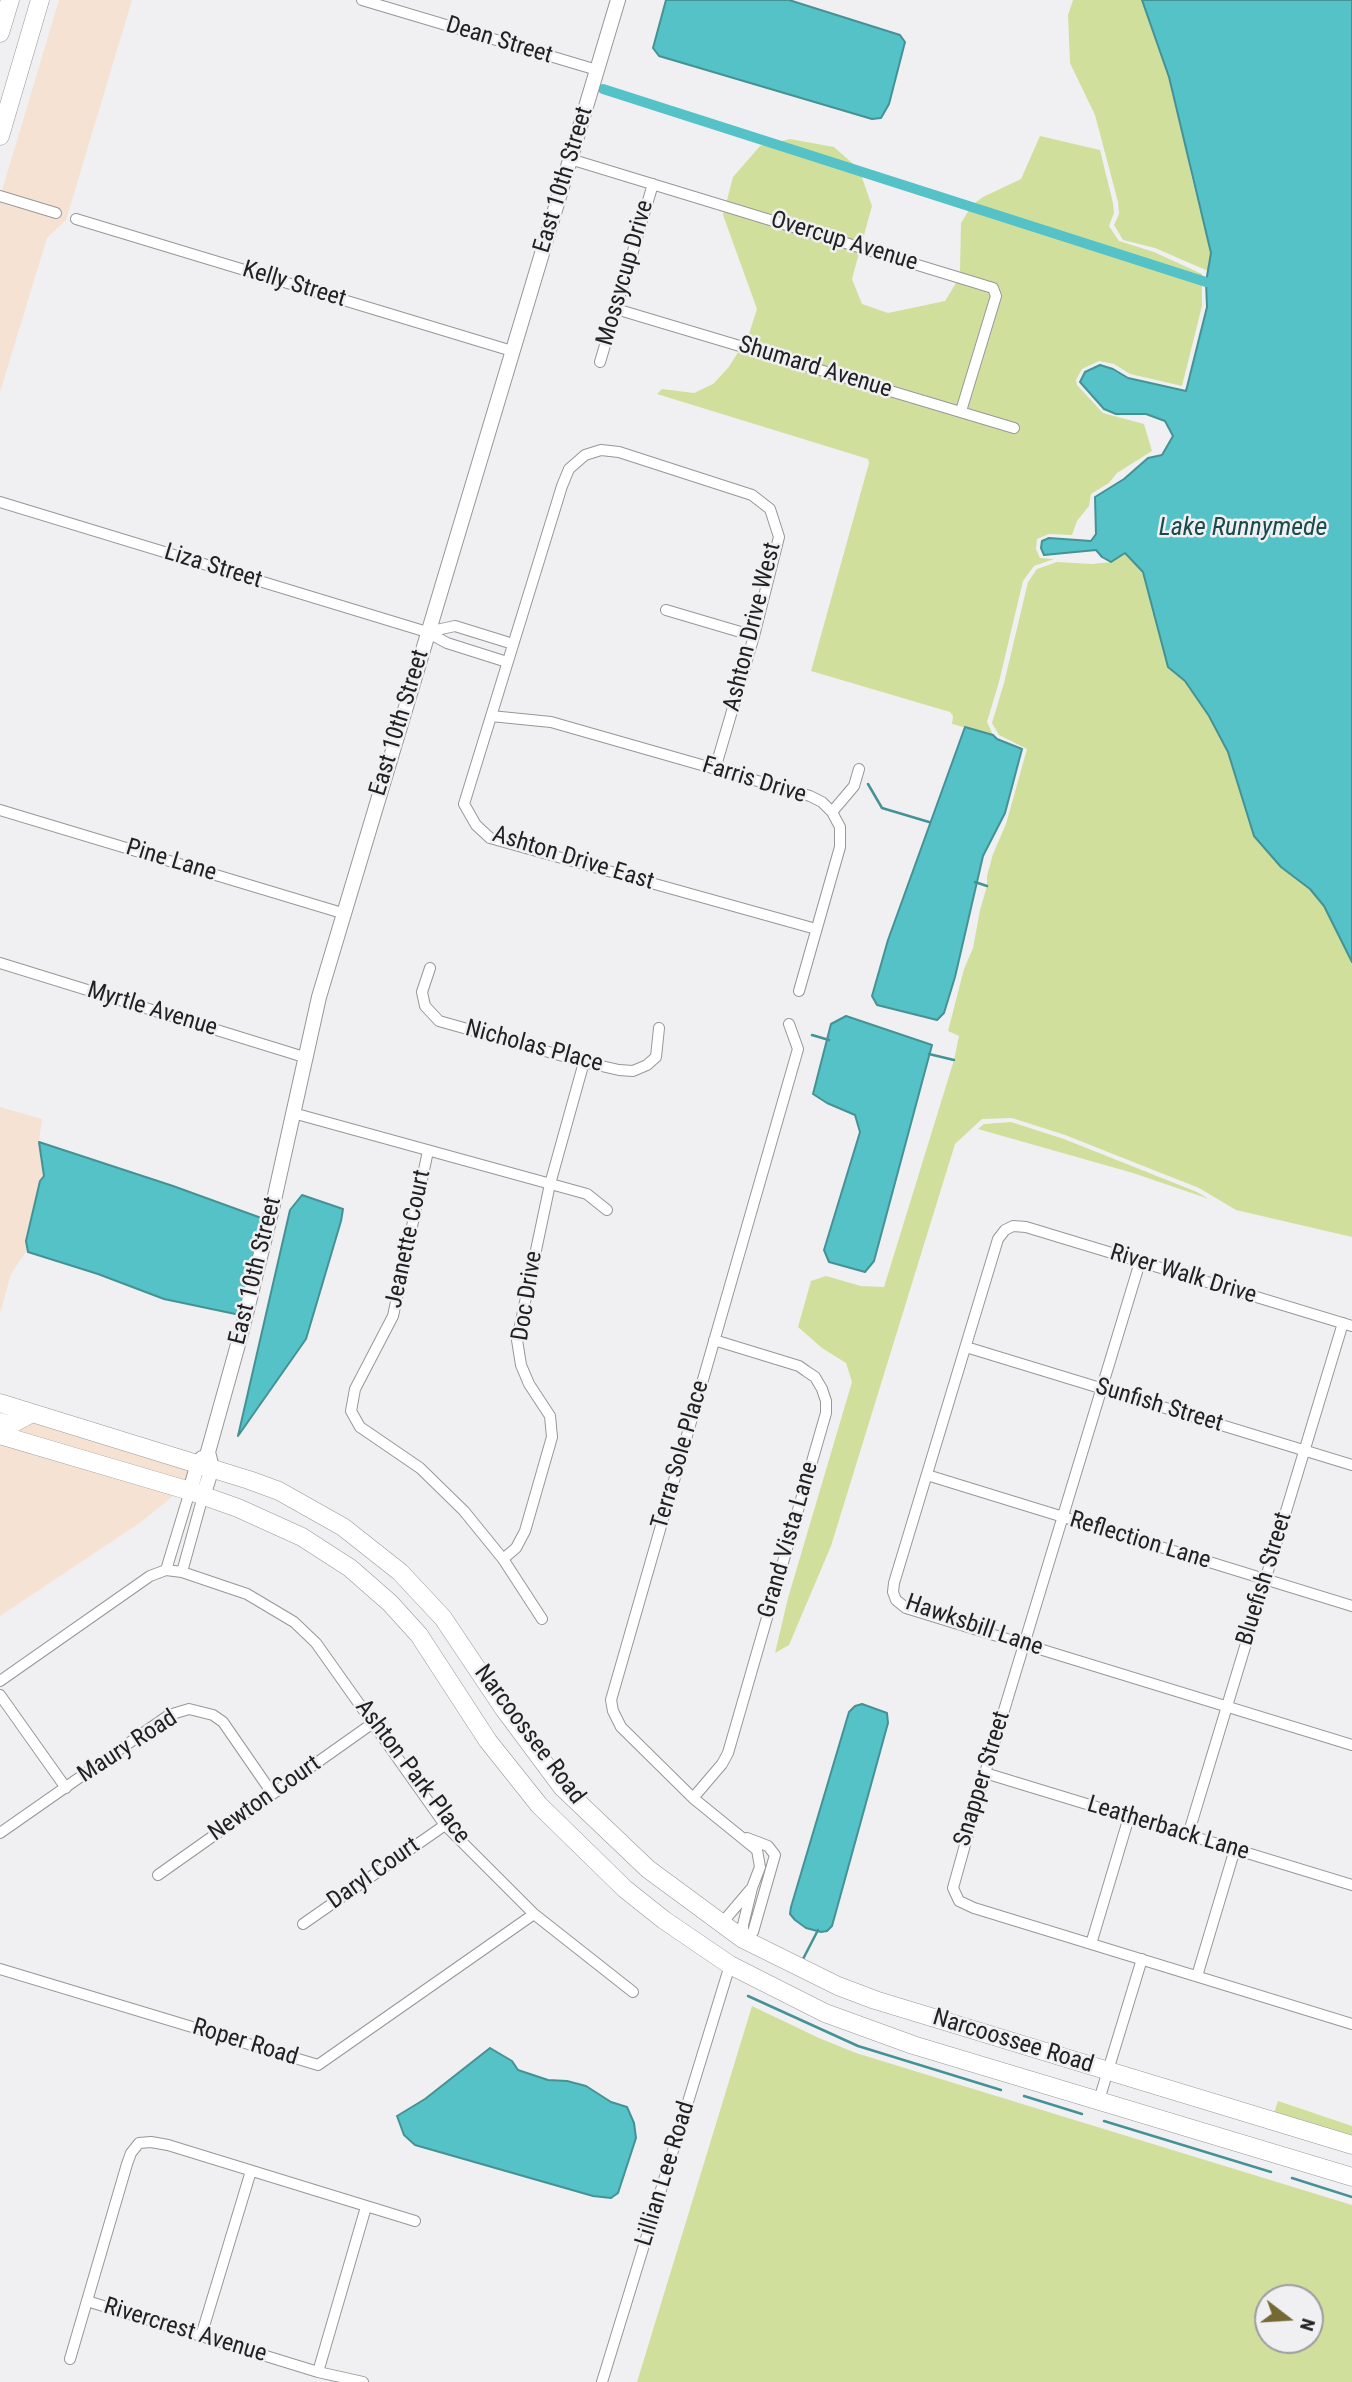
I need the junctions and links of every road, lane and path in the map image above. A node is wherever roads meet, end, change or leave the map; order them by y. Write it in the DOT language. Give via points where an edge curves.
graph roads {
  1 [pos="10,0"];
  2 [pos="40,0"];
  3 [pos="362,0"];
  4 [pos="618,0"];
  5 [pos="0,33"];
  6 [pos="597,70"];
  7 [pos="0,136"];
  8 [pos="570,159"];
  9 [pos="653,184"];
  10 [pos="0,196"];
  11 [pos="56,213"];
  12 [pos="76,219"];
  13 [pos="616,309"];
  14 [pos="512,351"];
  15 [pos="600,362"];
  16 [pos="961,411"];
  17 [pos="1014,428"];
  18 [pos="0,502"];
  19 [pos="666,610"];
  20 [pos="427,632"];
  21 [pos="754,636"];
  22 [pos="513,643"];
  23 [pos="507,662"];
  24 [pos="491,716"];
  25 [pos="715,769"];
  26 [pos="859,769"];
  27 [pos="0,810"];
  28 [pos="832,812"];
  29 [pos="342,913"];
  30 [pos="816,929"];
  31 [pos="0,962"];
  32 [pos="430,968"];
  33 [pos="799,991"];
  34 [pos="789,1024"];
  35 [pos="659,1028"];
  36 [pos="304,1057"];
  37 [pos="584,1062"];
  38 [pos="293,1113"];
  39 [pos="428,1151"];
  40 [pos="550,1184"];
  41 [pos="607,1210"];
  42 [pos="1013,1226"];
  43 [pos="1140,1262"];
  44 [pos="1348,1325"];
  45 [pos="714,1340"];
  46 [pos="966,1347"];
  47 [pos="1102,1389"];
  48 [pos="0,1403"];
  49 [pos="32,1412"];
  50 [pos="0,1422"];
  51 [pos="0,1435"];
  52 [pos="1305,1451"];
  53 [pos="206,1461"];
  54 [pos="1352,1465"];
  55 [pos="927,1475"];
  56 [pos="197,1494"];
  57 [pos="1063,1517"];
  58 [pos="503,1559"];
  59 [pos="166,1570"];
  60 [pos="182,1572"];
  61 [pos="1265,1579"];
  62 [pos="1352,1606"];
  63 [pos="542,1619"];
  64 [pos="1024,1644"];
  65 [pos="0,1681"];
  66 [pos="0,1695"];
  67 [pos="1227,1707"];
  68 [pos="373,1723"];
  69 [pos="1352,1745"];
  70 [pos="985,1773"];
  71 [pos="66,1788"];
  72 [pos="272,1793"];
  73 [pos="693,1798"];
  74 [pos="1129,1817"];
  75 [pos="445,1825"];
  76 [pos="0,1833"];
  77 [pos="1188,1835"];
  78 [pos="743,1838"];
  79 [pos="1235,1849"];
  80 [pos="158,1875"];
  81 [pos="1352,1885"];
  82 [pos="752,1888"];
  83 [pos="534,1914"];
  84 [pos="722,1923"];
  85 [pos="303,1924"];
  86 [pos="743,1939"];
  87 [pos="1091,1944"];
  88 [pos="1142,1959"];
  89 [pos="730,1965"];
  90 [pos="0,1969"];
  91 [pos="1197,1976"];
  92 [pos="633,1992"];
  93 [pos="1352,2024"];
  94 [pos="1108,2071"];
  95 [pos="1099,2100"];
  96 [pos="1352,2145"];
  97 [pos="251,2171"];
  98 [pos="1352,2177"];
  99 [pos="366,2207"];
  100 [pos="415,2221"];
  101 [pos="87,2301"];
  102 [pos="201,2336"];
  103 [pos="70,2359"];
  104 [pos="318,2372"];
  105 [pos="363,2382"];
  106 [pos="602,2382"];
  1 -- 5 [label="main road"];
  2 -- 7 [label="main road"];
  3 -- 6 [label="street, Dean Street"];
  4 -- 6 [label="street, East 10th Street"];
  6 -- 8 [label="street, East 10th Street"];
  8 -- 9 [label="street, Overcup Avenue"];
  8 -- 14 [label="street, East 10th Street"];
  9 -- 13 [label="street, Mossycup Drive"];
  9 -- 16 [label="street, Overcup Avenue" via="993,288 996,296"];
  10 -- 11 [label="street"];
  12 -- 14 [label="street, Kelly Street"];
  13 -- 15 [label="street, Mossycup Drive"];
  13 -- 16 [label="street, Shumard Avenue"];
  14 -- 20 [label="street, East 10th Street"];
  16 -- 17 [label="street, Shumard Avenue"];
  18 -- 20 [label="street, Liza Street"];
  19 -- 21 [label="street"];
  20 -- 22 [label="street" via="455,626"];
  20 -- 23 [label="street, Liza Street"];
  20 -- 29 [label="street, East 10th Street"];
  21 -- 22 [label="street, Ashton Drive West" via="779,537 770,509 752,495 600,450 585,455 569,470"];
  21 -- 25 [label="street, Ashton Drive West"];
  22 -- 23 [label="street, Ashton Drive East"];
  23 -- 24 [label="street, Ashton Drive East"];
  24 -- 25 [label="street, Farris Drive" via="551,722"];
  24 -- 30 [label="street, Ashton Drive East" via="464,803 490,838"];
  25 -- 28 [label="street, Farris Drive" via="810,796"];
  26 -- 28 [label="street" via="854,786"];
  27 -- 29 [label="street, Pine Lane"];
  28 -- 30 [label="street, Farris Drive" via="840,847"];
  29 -- 36 [label="street, East 10th Street"];
  30 -- 33 [label="street, Farris Drive"];
  31 -- 36 [label="street, Myrtle Avenue"];
  32 -- 37 [label="street, Nicholas Place" via="422,992 425,1006 439,1020"];
  34 -- 45 [label="street, Terra Sole Place" via="798,1049"];
  35 -- 37 [label="street, Nicholas Place" via="656,1057 647,1065 619,1070"];
  36 -- 38 [label="street, East 10th Street"];
  37 -- 40 [label="street, Doc Drive"];
  38 -- 39 [label="street"];
  38 -- 53 [label="street, East 10th Street"];
  39 -- 40 [label="street"];
  39 -- 58 [label="street, Jeanette Court" via="393,1316 355,1389 351,1410 360,1427 420,1468 464,1511"];
  40 -- 41 [label="street" via="587,1194"];
  40 -- 58 [label="street, Doc Drive" via="517,1340 529,1384 550,1416 552,1437 525,1531"];
  42 -- 43 [label="street, River Walk Drive"];
  42 -- 46 [label="street, Hawksbill Lane" via="998,1239"];
  43 -- 44 [label="street, River Walk Drive"];
  43 -- 47 [label="street, Snapper Street"];
  44 -- 52 [label="street, Bluefish Street"];
  45 -- 73 [label="street, Terra Sole Place" via="611,1700 621,1727"];
  45 -- 73 [label="street, Grand Vista Lane" via="799,1366 815,1377 822,1389 826,1413 728,1753"];
  46 -- 47 [label="street, Sunfish Street"];
  46 -- 55 [label="street, Hawksbill Lane"];
  47 -- 52 [label="street, Sunfish Street"];
  47 -- 57 [label="street, Snapper Street"];
  48 -- 49 [label="main road, Narcoossee Road"];
  49 -- 50 [label="main road" via="10,1425"];
  49 -- 53 [label="main road, Narcoossee Road"];
  51 -- 56 [label="main road, Narcoossee Road"];
  52 -- 54 [label="street, Sunfish Street"];
  52 -- 61 [label="street, Bluefish Street"];
  53 -- 56 [label="street, East 10th Street"];
  53 -- 84 [label="main road, Narcoossee Road" via="316,1510 400,1572 443,1618 562,1787 648,1869"];
  55 -- 57 [label="street, Reflection Lane"];
  55 -- 64 [label="street, Hawksbill Lane" via="894,1583 896,1600 906,1608"];
  56 -- 59 [label="street"];
  56 -- 60 [label="street"];
  56 -- 89 [label="main road, Narcoossee Road" via="302,1537 350,1568 390,1603 436,1659 488,1741 539,1805 625,1889"];
  57 -- 61 [label="street, Reflection Lane"];
  57 -- 64 [label="street, Snapper Street"];
  58 -- 63 [label="street, Jeanette Court"];
  59 -- 60 [label="street, Ashton Park Place"];
  59 -- 65 [label="street" via="150,1576"];
  60 -- 68 [label="street, Ashton Park Place" via="247,1594 294,1622 322,1651"];
  61 -- 62 [label="street, Reflection Lane"];
  61 -- 67 [label="street, Bluefish Street"];
  64 -- 67 [label="street, Hawksbill Lane"];
  64 -- 70 [label="street, Snapper Street"];
  66 -- 71 [label="street"];
  67 -- 69 [label="street, Hawksbill Lane"];
  67 -- 77 [label="street, Bluefish Street"];
  68 -- 72 [label="street, Newton Court"];
  68 -- 75 [label="street, Ashton Park Place"];
  70 -- 74 [label="street, Leatherback Lane"];
  70 -- 87 [label="street, Snapper Street" via="953,1879 955,1896 974,1908"];
  71 -- 72 [label="street, Maury Road" via="169,1715 189,1709 223,1722"];
  71 -- 76 [label="street, Maury Road"];
  72 -- 80 [label="street, Newton Court"];
  73 -- 78 [label="street, Terra Sole Place"];
  74 -- 77 [label="street, Leatherback Lane"];
  74 -- 87 [label="street"];
  75 -- 83 [label="street, Ashton Park Place"];
  75 -- 85 [label="street, Daryl Court"];
  77 -- 79 [label="street, Leatherback Lane"];
  78 -- 82 [label="street, Terra Sole Place" via="759,1858"];
  78 -- 86 [label="street, Terra Sole Place" via="768,1846 775,1855 753,1932"];
  79 -- 81 [label="street, Leatherback Lane"];
  79 -- 91 [label="street"];
  82 -- 84 [label="street"];
  82 -- 86 [label="street, Terra Sole Place"];
  83 -- 90 [label="street, Roper Road" via="318,2065"];
  83 -- 92 [label="street, Ashton Park Place"];
  84 -- 86 [label="main road, Narcoossee Road"];
  86 -- 89 [label="main road"];
  86 -- 94 [label="main road, Narcoossee Road" via="875,2000"];
  87 -- 88 [label="street, Snapper Street"];
  88 -- 91 [label="street, Snapper Street"];
  88 -- 94 [label="street"];
  89 -- 95 [label="main road, Narcoossee Road" via="865,2028"];
  89 -- 106 [label="street, Lillian Lee Road"];
  91 -- 93 [label="street, Snapper Street"];
  94 -- 95 [label="street"];
  94 -- 96 [label="main road, Narcoossee Road"];
  95 -- 98 [label="main road, Narcoossee Road"];
  97 -- 99 [label="street"];
  97 -- 101 [label="street" via="152,2142 139,2143 127,2164"];
  97 -- 102 [label="street"];
  99 -- 100 [label="street"];
  99 -- 104 [label="street"];
  101 -- 102 [label="street, Rivercrest Avenue"];
  101 -- 103 [label="street"];
  102 -- 104 [label="street, Rivercrest Avenue"];
  104 -- 105 [label="street, Rivercrest Avenue"];
}
